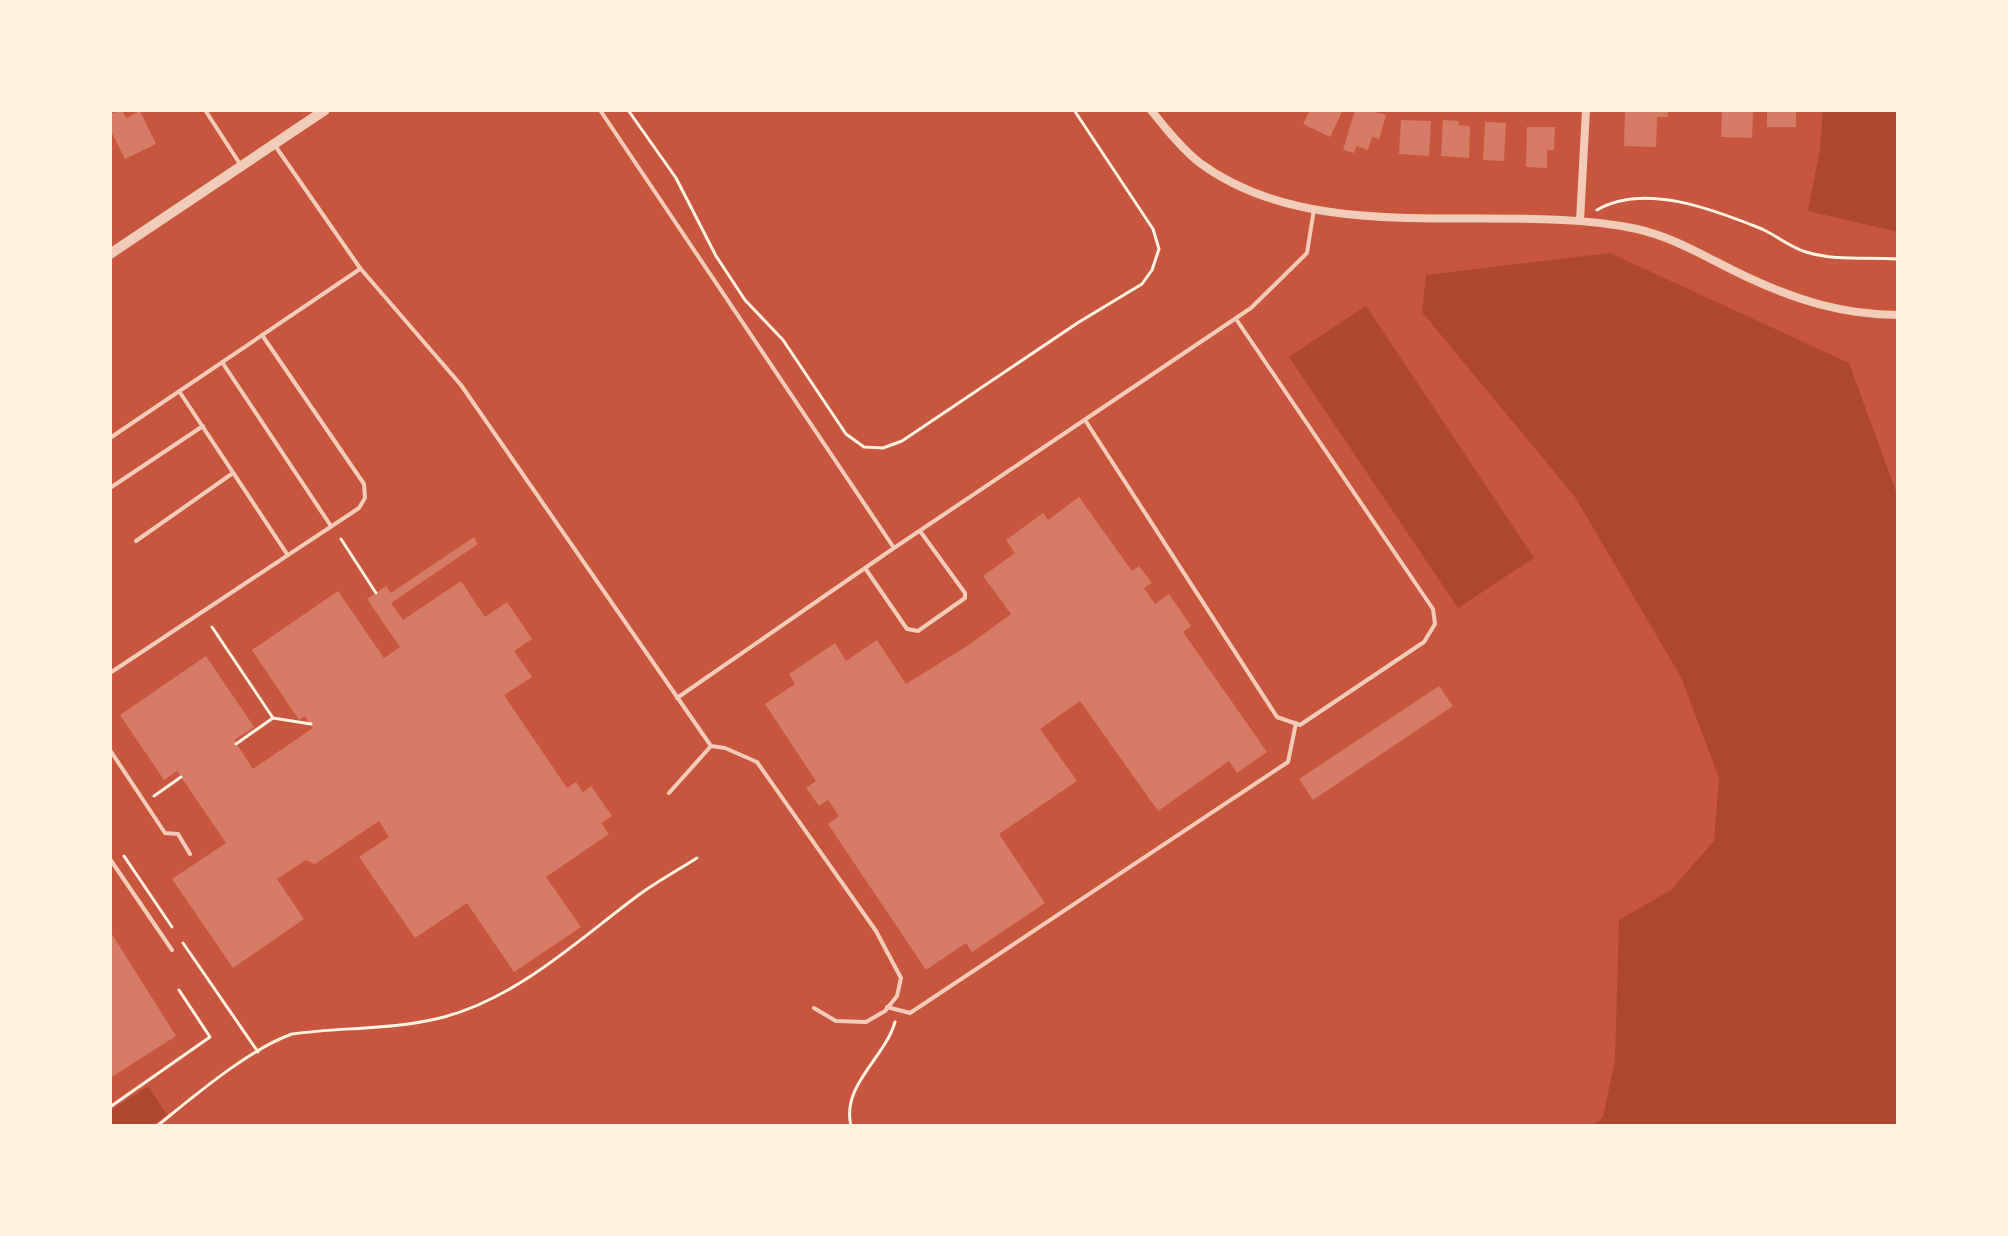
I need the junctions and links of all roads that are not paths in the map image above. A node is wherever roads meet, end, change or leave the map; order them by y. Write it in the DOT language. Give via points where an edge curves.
graph roads {
  1 [pos="205,110"];
  2 [pos="325,110"];
  3 [pos="600,110"];
  4 [pos="1151,110"];
  5 [pos="1586,110"];
  6 [pos="274,143"];
  7 [pos="242,166"];
  8 [pos="1314,209"];
  9 [pos="1580,221"];
  10 [pos="110,254"];
  11 [pos="360,268"];
  12 [pos="1898,315"];
  13 [pos="1236,319"];
  14 [pos="262,335"];
  15 [pos="222,362"];
  16 [pos="179,391"];
  17 [pos="1085,420"];
  18 [pos="203,426"];
  19 [pos="110,438"];
  20 [pos="233,473"];
  21 [pos="110,488"];
  22 [pos="331,526"];
  23 [pos="920,531"];
  24 [pos="136,541"];
  25 [pos="894,548"];
  26 [pos="287,554"];
  27 [pos="865,568"];
  28 [pos="110,673"];
  29 [pos="677,698"];
  30 [pos="1296,723"];
  31 [pos="711,746"];
  32 [pos="110,750"];
  33 [pos="669,793"];
  34 [pos="190,854"];
  35 [pos="110,859"];
  36 [pos="172,950"];
  37 [pos="887,1007"];
  38 [pos="814,1008"];
  1 -- 7 [label="lane"];
  2 -- 6 [label="street"];
  3 -- 25 [label="lane"];
  4 -- 8 [label="street" via="1198,161 1233,184"];
  5 -- 9 [label="street"];
  6 -- 7 [label="street"];
  6 -- 11 [label="lane"];
  7 -- 10 [label="street"];
  8 -- 9 [label="street"];
  8 -- 13 [label="lane" via="1307,253"];
  9 -- 12 [label="street" via="1678,241 1809,303 1864,315"];
  11 -- 14 [label="lane"];
  11 -- 29 [label="lane" via="461,385"];
  13 -- 17 [label="lane"];
  13 -- 30 [label="lane" via="1433,609 1435,624 1424,642"];
  14 -- 15 [label="lane"];
  14 -- 22 [label="lane" via="364,484 359,508"];
  15 -- 16 [label="lane"];
  15 -- 22 [label="lane"];
  16 -- 18 [label="lane"];
  16 -- 19 [label="lane"];
  17 -- 23 [label="lane"];
  17 -- 30 [label="lane" via="1277,717"];
  18 -- 20 [label="lane"];
  18 -- 21 [label="lane"];
  20 -- 24 [label="lane"];
  20 -- 26 [label="lane"];
  22 -- 26 [label="lane"];
  23 -- 25 [label="lane"];
  23 -- 27 [label="lane" via="965,593 961,603 912,632"];
  25 -- 27 [label="lane"];
  26 -- 28 [label="lane"];
  27 -- 29 [label="lane"];
  29 -- 31 [label="lane"];
  30 -- 37 [label="lane" via="1288,762 910,1013"];
  31 -- 33 [label="lane"];
  31 -- 37 [label="lane" via="757,762 876,931 901,978 897,996"];
  32 -- 34 [label="lane" via="165,833 178,834"];
  35 -- 36 [label="lane"];
  37 -- 38 [label="lane" via="866,1022 836,1021"];
}
